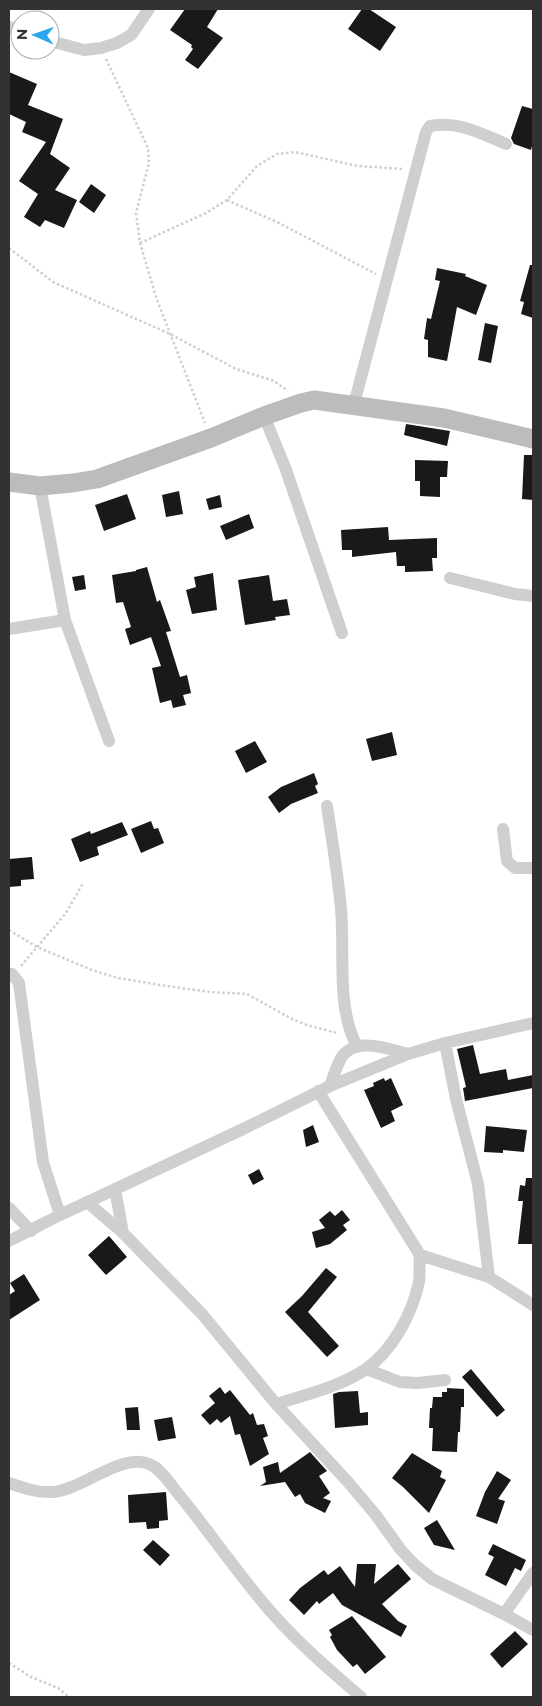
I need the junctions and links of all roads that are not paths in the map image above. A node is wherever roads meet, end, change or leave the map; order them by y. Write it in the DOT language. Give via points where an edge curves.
graph roads {
  1 [pos="149,9"];
  2 [pos="60,44"];
  3 [pos="506,144"];
  4 [pos="354,404"];
  5 [pos="264,416"];
  6 [pos="533,439"];
  7 [pos="9,482"];
  8 [pos="40,486"];
  9 [pos="450,578"];
  10 [pos="533,596"];
  11 [pos="65,620"];
  12 [pos="9,629"];
  13 [pos="342,633"];
  14 [pos="109,741"];
  15 [pos="326,806"];
  16 [pos="503,830"];
  17 [pos="533,868"];
  18 [pos="11,974"];
  19 [pos="533,1023"];
  20 [pos="354,1041"];
  21 [pos="445,1043"];
  22 [pos="408,1054"];
  23 [pos="330,1086"];
  24 [pos="318,1091"];
  25 [pos="115,1189"];
  26 [pos="88,1202"];
  27 [pos="9,1208"];
  28 [pos="60,1215"];
  29 [pos="31,1230"];
  30 [pos="124,1233"];
  31 [pos="9,1241"];
  32 [pos="420,1255"];
  33 [pos="489,1277"];
  34 [pos="533,1305"];
  35 [pos="366,1369"];
  36 [pos="445,1380"];
  37 [pos="276,1404"];
  38 [pos="9,1483"];
  39 [pos="533,1573"];
  40 [pos="504,1614"];
  41 [pos="533,1630"];
  42 [pos="361,1697"];
  1 -- 2 [label="street" via="131,35 117,43 84,50"];
  3 -- 4 [label="street" via="468,127 444,123 430,126 426,132"];
  4 -- 5 [label="street" via="314,400"];
  4 -- 6 [label="street" via="444,418"];
  5 -- 8 [label="street" via="97,479"];
  5 -- 13 [label="street" via="286,467"];
  7 -- 8 [label="street"];
  8 -- 11 [label="street"];
  9 -- 10 [label="street"];
  11 -- 12 [label="street"];
  11 -- 14 [label="street"];
  15 -- 20 [label="street" via="341,910 345,1011"];
  16 -- 17 [label="street" via="508,861 515,868"];
  18 -- 28 [label="street" via="19,983 43,1162"];
  19 -- 21 [label="street"];
  20 -- 22 [label="street"];
  20 -- 23 [label="street" via="340,1058"];
  21 -- 22 [label="street"];
  21 -- 33 [label="street" via="478,1184"];
  22 -- 23 [label="street"];
  23 -- 24 [label="street"];
  24 -- 25 [label="street"];
  24 -- 32 [label="street"];
  25 -- 26 [label="street"];
  25 -- 30 [label="street"];
  26 -- 28 [label="street"];
  26 -- 30 [label="street"];
  27 -- 29 [label="street"];
  28 -- 29 [label="street"];
  29 -- 31 [label="street"];
  30 -- 37 [label="street" via="202,1314"];
  32 -- 33 [label="street"];
  32 -- 35 [label="street" via="414,1301 384,1353"];
  33 -- 34 [label="street"];
  35 -- 36 [label="street" via="400,1382"];
  35 -- 37 [label="street" via="345,1380"];
  37 -- 40 [label="street" via="348,1482 414,1565 432,1579"];
  38 -- 42 [label="street" via="39,1492 55,1492 125,1463 139,1461 151,1464 200,1519 261,1600 300,1642"];
  39 -- 40 [label="street"];
  40 -- 41 [label="street"];
}
